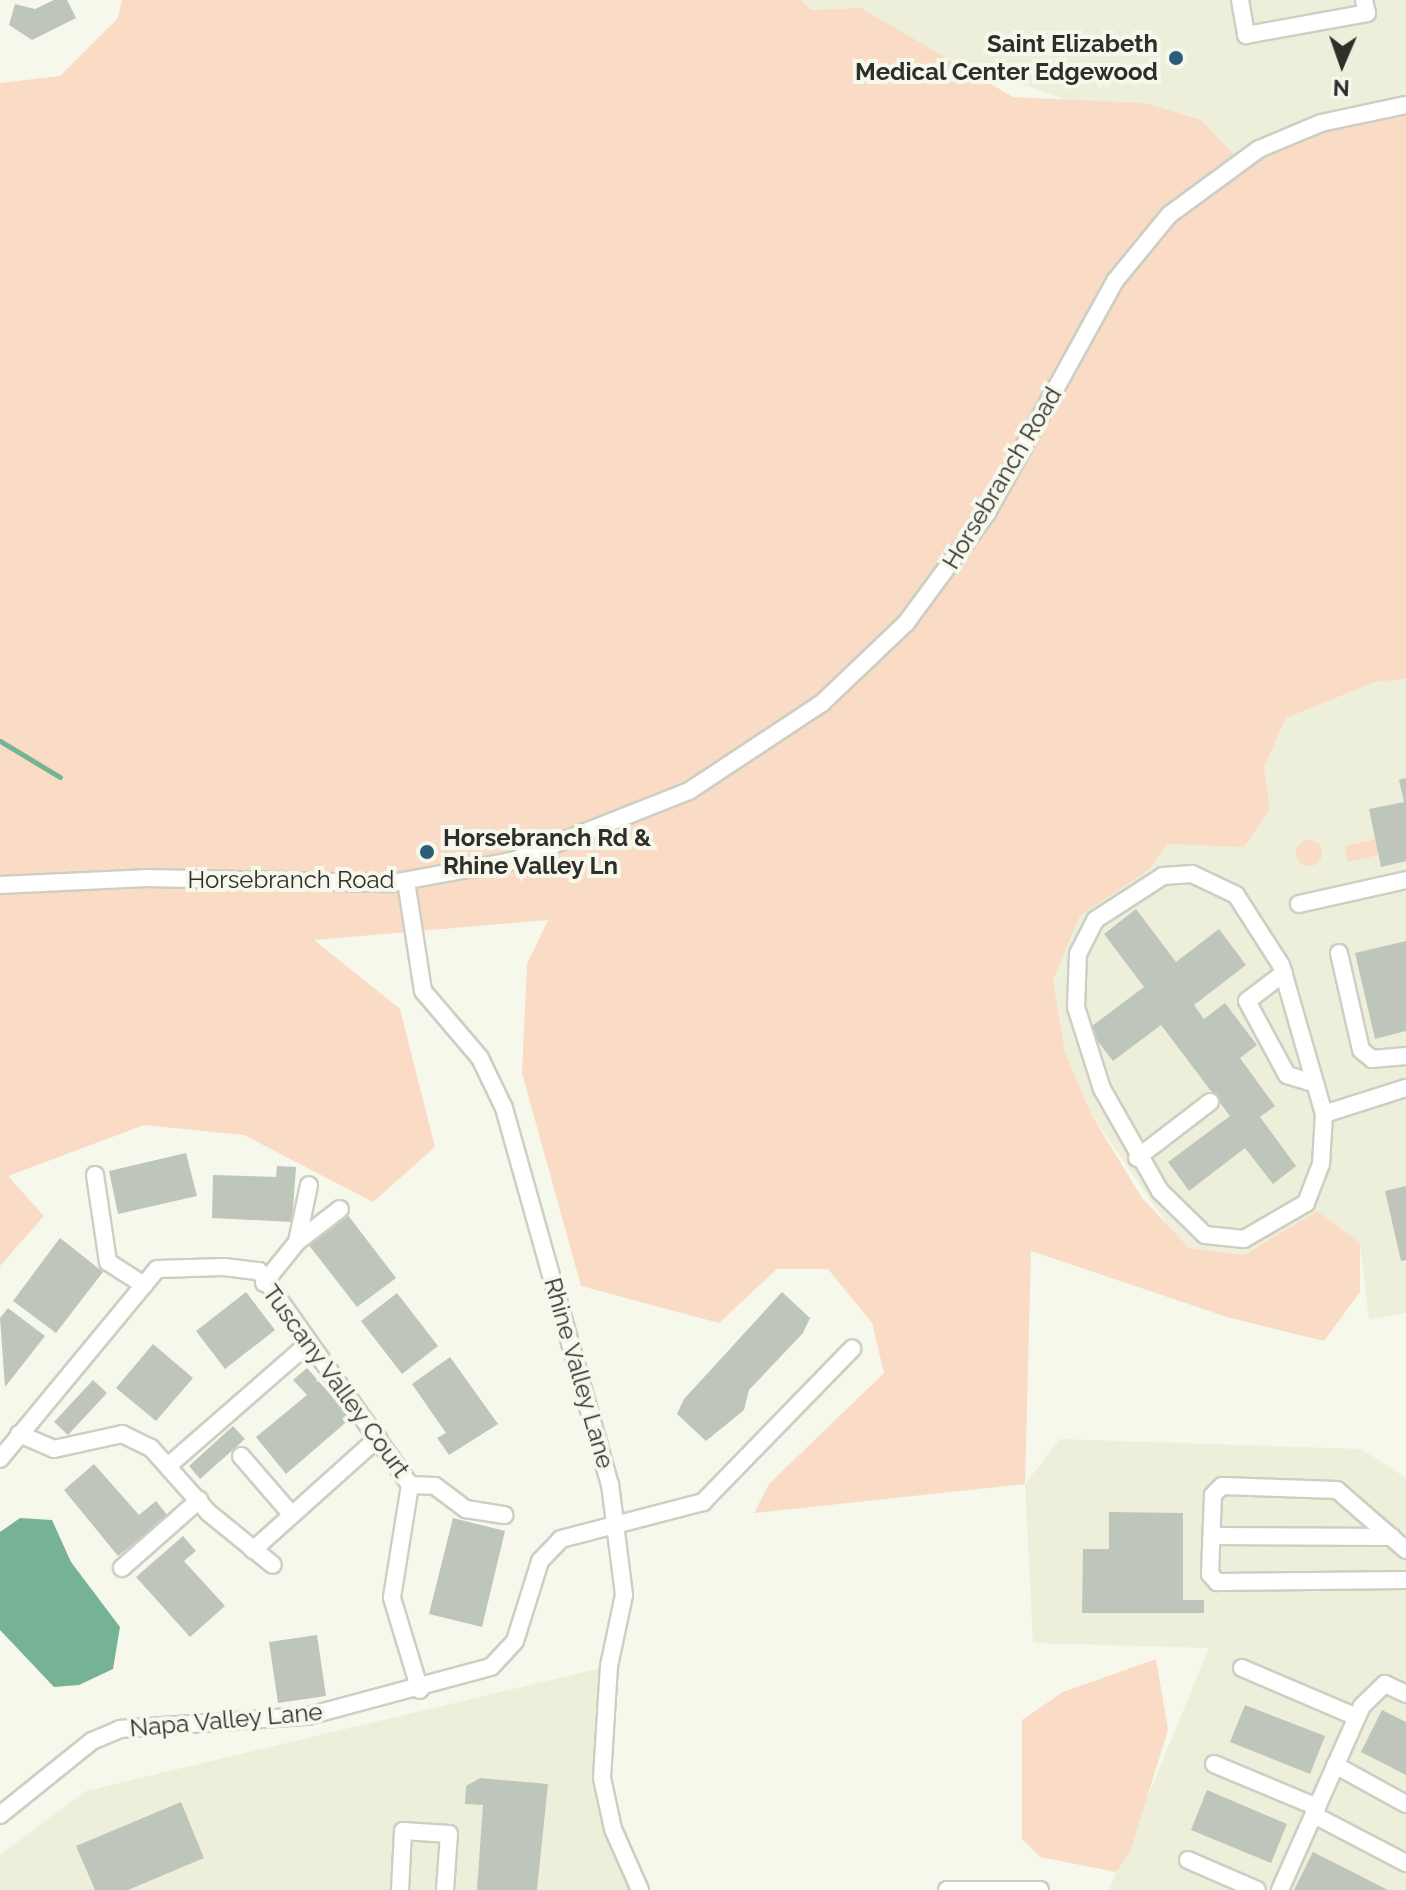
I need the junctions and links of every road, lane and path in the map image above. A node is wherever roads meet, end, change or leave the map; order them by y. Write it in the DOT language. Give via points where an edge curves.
graph roads {
  1 [pos="1240,0"];
  2 [pos="1364,0"];
  3 [pos="1406,105"];
  4 [pos="1406,880"];
  5 [pos="406,881"];
  6 [pos="0,885"];
  7 [pos="1299,904"];
  8 [pos="1339,953"];
  9 [pos="1284,973"];
  10 [pos="1406,1056"];
  11 [pos="1316,1084"];
  12 [pos="1406,1088"];
  13 [pos="1210,1102"];
  14 [pos="1324,1114"];
  15 [pos="1137,1158"];
  16 [pos="95,1175"];
  17 [pos="309,1185"];
  18 [pos="340,1209"];
  19 [pos="297,1242"];
  20 [pos="264,1283"];
  21 [pos="144,1285"];
  22 [pos="308,1344"];
  23 [pos="852,1349"];
  24 [pos="19,1434"];
  25 [pos="378,1438"];
  26 [pos="241,1456"];
  27 [pos="0,1459"];
  28 [pos="168,1466"];
  29 [pos="410,1485"];
  30 [pos="199,1500"];
  31 [pos="291,1514"];
  32 [pos="505,1515"];
  33 [pos="615,1521"];
  34 [pos="1212,1536"];
  35 [pos="1392,1537"];
  36 [pos="253,1550"];
  37 [pos="1406,1550"];
  38 [pos="273,1565"];
  39 [pos="122,1568"];
  40 [pos="1406,1580"];
  41 [pos="1242,1668"];
  42 [pos="420,1690"];
  43 [pos="1406,1694"];
  44 [pos="1357,1717"];
  45 [pos="1214,1764"];
  46 [pos="1335,1765"];
  47 [pos="1406,1804"];
  48 [pos="1315,1811"];
  49 [pos="0,1815"];
  50 [pos="1188,1860"];
  51 [pos="1406,1863"];
  52 [pos="400,1890"];
  53 [pos="445,1890"];
  54 [pos="640,1890"];
  55 [pos="947,1890"];
  56 [pos="1040,1890"];
  57 [pos="1257,1890"];
  58 [pos="1280,1890"];
  1 -- 2 [label="street" via="1246,35 1367,13"];
  3 -- 5 [label="street, Horsebranch Road" via="1321,123 1259,149 1169,215 1115,281 954,563 906,623 822,703 742,761 615,825 512,861"];
  4 -- 7 [label="street"];
  5 -- 6 [label="street, Horsebranch Road"];
  5 -- 33 [label="street, Rhine Valley Lane" via="423,991 480,1058 504,1108"];
  8 -- 10 [label="street" via="1361,1050 1372,1059"];
  9 -- 11 [label="street"];
  9 -- 11 [label="street" via="1247,1001 1287,1075"];
  9 -- 15 [label="street" via="1236,895 1208,877 1163,876 1095,920 1078,954 1076,1007 1083,1045"];
  11 -- 14 [label="street"];
  12 -- 14 [label="street"];
  13 -- 15 [label="street"];
  14 -- 15 [label="street" via="1321,1164 1306,1203 1244,1239 1223,1240 1188,1225"];
  16 -- 21 [label="street" via="108,1262"];
  17 -- 19 [label="street"];
  18 -- 19 [label="street"];
  19 -- 20 [label="street"];
  20 -- 21 [label="street, Tuscany Valley Court" via="259,1271 224,1267 157,1269"];
  20 -- 22 [label="street, Tuscany Valley Court"];
  21 -- 24 [label="street, Tuscany Valley Court"];
  22 -- 25 [label="street, Tuscany Valley Court"];
  22 -- 28 [label="street"];
  23 -- 33 [label="street, Napa Valley Lane" via="703,1502 666,1517"];
  24 -- 27 [label="street, Tuscany Valley Court"];
  24 -- 28 [label="street" via="54,1449 122,1434"];
  25 -- 29 [label="street, Tuscany Valley Court"];
  25 -- 31 [label="street"];
  26 -- 31 [label="street"];
  28 -- 30 [label="street"];
  29 -- 32 [label="street" via="435,1486 466,1509"];
  29 -- 42 [label="street, Tuscany Valley Court" via="392,1598"];
  30 -- 36 [label="street"];
  30 -- 39 [label="street"];
  31 -- 36 [label="street"];
  33 -- 42 [label="street, Napa Valley Lane" via="577,1531 546,1554 515,1641 491,1667"];
  33 -- 54 [label="street, Rhine Valley Lane" via="624,1595 609,1666 602,1778 613,1829"];
  34 -- 35 [label="street"];
  34 -- 35 [label="street" via="1213,1495 1222,1486 1337,1490"];
  34 -- 40 [label="street" via="1210,1574 1217,1582"];
  35 -- 37 [label="street"];
  36 -- 38 [label="street"];
  41 -- 44 [label="street"];
  42 -- 49 [label="street, Napa Valley Lane" via="308,1716 120,1729 92,1741"];
  43 -- 44 [label="street" via="1385,1684"];
  44 -- 46 [label="street"];
  45 -- 48 [label="street"];
  46 -- 47 [label="street"];
  46 -- 48 [label="street"];
  48 -- 51 [label="street"];
  48 -- 58 [label="street"];
  50 -- 57 [label="street"];
  52 -- 53 [label="street" via="403,1831 449,1834"];
  55 -- 56 [label="street"];
}
